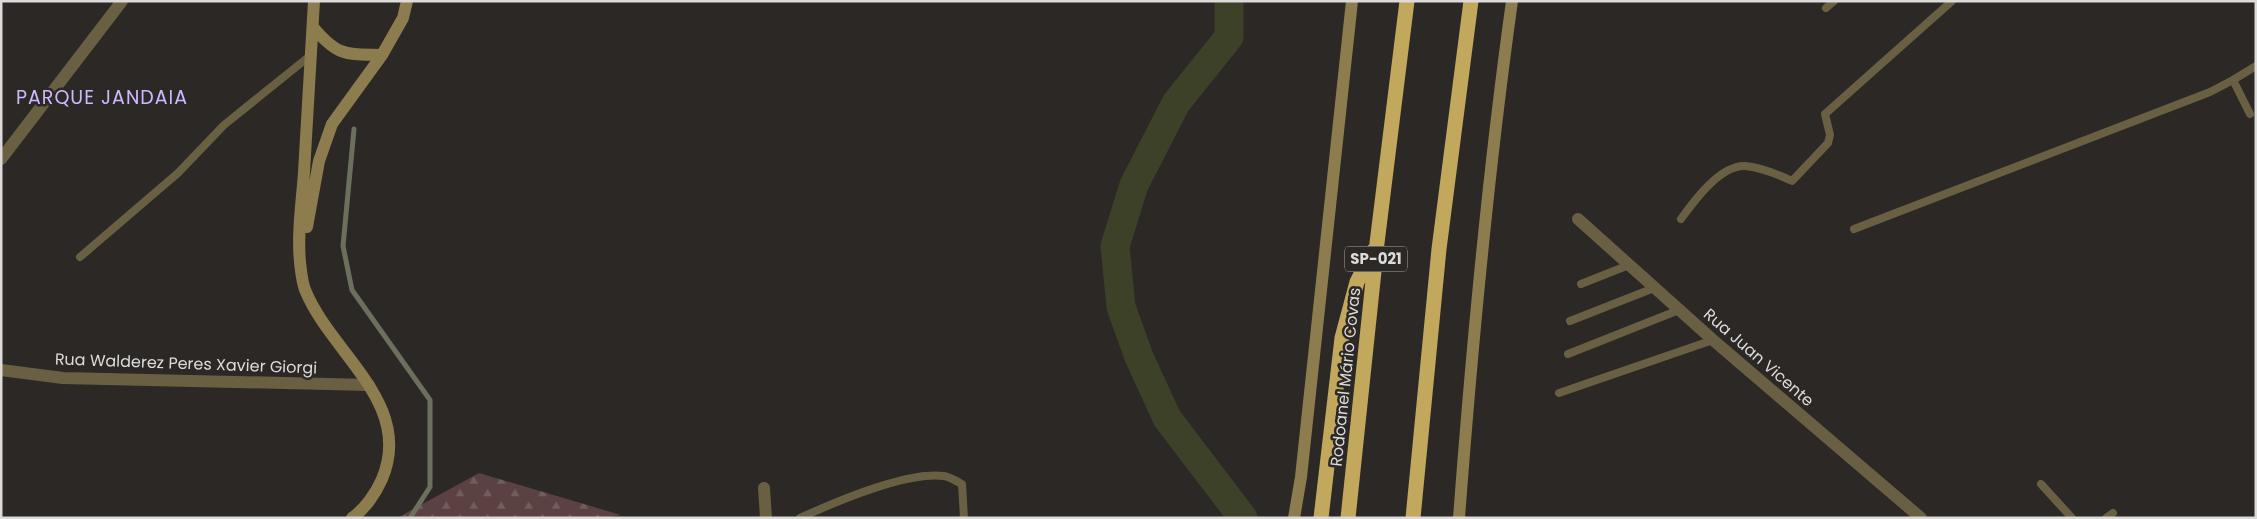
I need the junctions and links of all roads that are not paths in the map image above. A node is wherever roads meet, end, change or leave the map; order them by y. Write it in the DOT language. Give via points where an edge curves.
graph roads {
  1 [pos="122,1"];
  2 [pos="314,1"];
  3 [pos="407,1"];
  4 [pos="1352,1"];
  5 [pos="1407,1"];
  6 [pos="1471,1"];
  7 [pos="1512,1"];
  8 [pos="1834,1"];
  9 [pos="1952,1"];
  10 [pos="1826,8"];
  11 [pos="312,27"];
  12 [pos="382,55"];
  13 [pos="311,56"];
  14 [pos="2256,66"];
  15 [pos="2233,80"];
  16 [pos="2250,114"];
  17 [pos="1,159"];
  18 [pos="1578,219"];
  19 [pos="1681,219"];
  20 [pos="1854,229"];
  21 [pos="1378,243"];
  22 [pos="80,257"];
  23 [pos="300,261"];
  24 [pos="1629,265"];
  25 [pos="1581,284"];
  26 [pos="1654,288"];
  27 [pos="1679,310"];
  28 [pos="1570,321"];
  29 [pos="1713,340"];
  30 [pos="1568,354"];
  31 [pos="1,370"];
  32 [pos="369,385"];
  33 [pos="1559,393"];
  34 [pos="2041,484"];
  35 [pos="764,488"];
  36 [pos="352,518"];
  37 [pos="766,518"];
  38 [pos="800,518"];
  39 [pos="964,518"];
  40 [pos="1294,518"];
  41 [pos="1321,518"];
  42 [pos="1348,518"];
  43 [pos="1413,518"];
  44 [pos="1459,518"];
  45 [pos="1921,518"];
  46 [pos="2072,518"];
  1 -- 17 [label="street"];
  2 -- 11 [label="main road"];
  3 -- 12 [label="main road" via="403,18"];
  4 -- 40 [label="main road"];
  5 -- 21 [label="highway, Rodoanel Mário Covas / SP-021"];
  6 -- 43 [label="highway" via="1438,249"];
  7 -- 44 [label="main road" via="1495,123 1472,345"];
  8 -- 10 [label="lane"];
  9 -- 19 [label="lane" via="1825,114 1830,134 1828,143 1792,181 1771,171 1743,166 1727,170 1704,190"];
  11 -- 12 [label="main road" via="324,41 344,54"];
  11 -- 13 [label="main road"];
  12 -- 23 [label="main road" via="332,124 318,162"];
  13 -- 22 [label="lane" via="224,125 178,173"];
  13 -- 23 [label="main road"];
  14 -- 15 [label="lane"];
  15 -- 16 [label="lane"];
  15 -- 20 [label="lane"];
  18 -- 24 [label="street, Rua Juan Vicente"];
  21 -- 41 [label="highway" via="1358,282 1342,338"];
  21 -- 42 [label="highway, Rodoanel Mário Covas / SP-021"];
  23 -- 32 [label="main road" via="305,291 327,329"];
  24 -- 25 [label="lane"];
  24 -- 26 [label="street, Rua Juan Vicente"];
  26 -- 27 [label="street, Rua Juan Vicente"];
  26 -- 28 [label="lane"];
  27 -- 29 [label="street, Rua Juan Vicente"];
  27 -- 30 [label="lane"];
  29 -- 33 [label="lane"];
  29 -- 45 [label="street, Rua Juan Vicente"];
  31 -- 32 [label="street, Rua Walderez Peres Xavier Giorgi" via="63,378"];
  32 -- 36 [label="main road" via="386,419 390,439 386,469 377,489"];
  34 -- 46 [label="lane"];
  35 -- 37 [label="street"];
  38 -- 39 [label="lane" via="877,487 916,478 945,476 962,484"];
}
